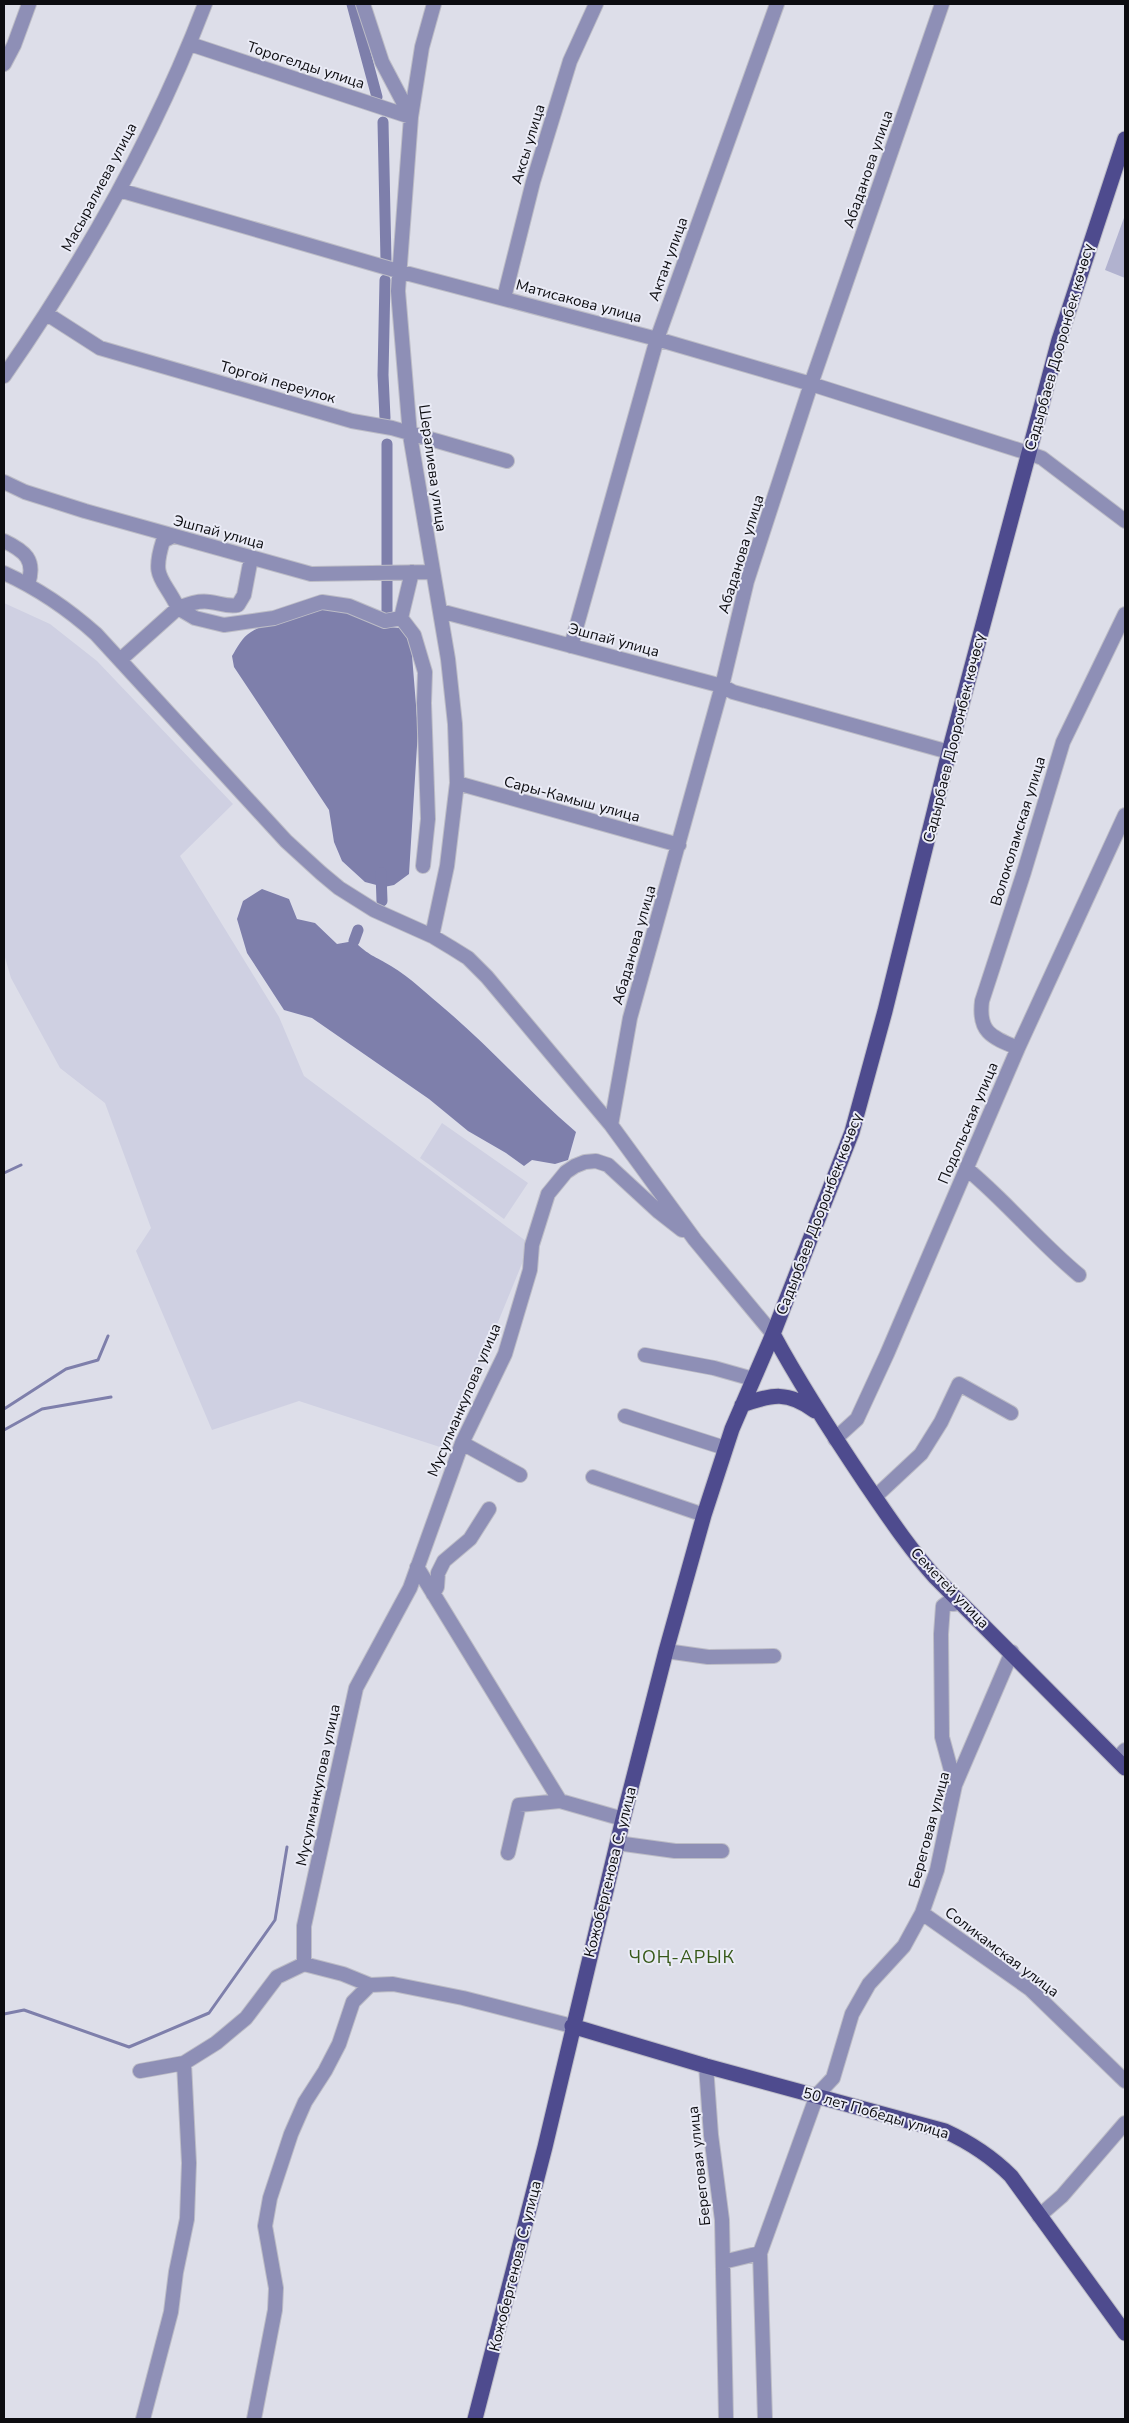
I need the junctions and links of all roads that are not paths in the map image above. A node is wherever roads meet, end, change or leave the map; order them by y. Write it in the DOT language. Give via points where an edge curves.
graph roads {
  1 [pos="29,4"];
  2 [pos="205,4"];
  3 [pos="363,4"];
  4 [pos="434,4"];
  5 [pos="596,4"];
  6 [pos="777,4"];
  7 [pos="942,4"];
  8 [pos="190,44"];
  9 [pos="4,64"];
  10 [pos="412,117"];
  11 [pos="1125,139"];
  12 [pos="119,190"];
  13 [pos="398,271"];
  14 [pos="504,298"];
  15 [pos="47,314"];
  16 [pos="657,339"];
  17 [pos="4,376"];
  18 [pos="811,384"];
  19 [pos="410,435"];
  20 [pos="1028,453"];
  21 [pos="507,461"];
  22 [pos="4,482"];
  23 [pos="1125,521"];
  24 [pos="173,536"];
  25 [pos="4,541"];
  26 [pos="251,558"];
  27 [pos="412,572"];
  28 [pos="432,572"];
  29 [pos="4,573"];
  30 [pos="28,584"];
  31 [pos="178,608"];
  32 [pos="440,611"];
  33 [pos="1125,614"];
  34 [pos="401,618"];
  35 [pos="571,646"];
  36 [pos="120,660"];
  37 [pos="722,686"];
  38 [pos="949,752"];
  39 [pos="457,784"];
  40 [pos="1125,815"];
  41 [pos="679,845"];
  42 [pos="423,866"];
  43 [pos="432,936"];
  44 [pos="1018,1048"];
  45 [pos="611,1125"];
  46 [pos="967,1169"];
  47 [pos="695,1240"];
  48 [pos="1079,1275"];
  49 [pos="773,1334"];
  50 [pos="645,1355"];
  51 [pos="753,1379"];
  52 [pos="742,1405"];
  53 [pos="1011,1413"];
  54 [pos="625,1416"];
  55 [pos="822,1417"];
  56 [pos="835,1439"];
  57 [pos="462,1442"];
  58 [pos="725,1448"];
  59 [pos="520,1475"];
  60 [pos="593,1477"];
  61 [pos="875,1496"];
  62 [pos="489,1510"];
  63 [pos="704,1515"];
  64 [pos="417,1567"];
  65 [pos="433,1594"];
  66 [pos="958,1601"];
  67 [pos="666,1651"];
  68 [pos="1012,1652"];
  69 [pos="774,1656"];
  70 [pos="1123,1759"];
  71 [pos="956,1785"];
  72 [pos="560,1801"];
  73 [pos="622,1819"];
  74 [pos="617,1843"];
  75 [pos="722,1851"];
  76 [pos="508,1853"];
  77 [pos="922,1913"];
  78 [pos="304,1964"];
  79 [pos="370,1986"];
  80 [pos="572,2026"];
  81 [pos="184,2064"];
  82 [pos="706,2066"];
  83 [pos="140,2071"];
  84 [pos="1125,2081"];
  85 [pos="817,2095"];
  86 [pos="1125,2123"];
  87 [pos="1039,2216"];
  88 [pos="760,2253"];
  89 [pos="724,2262"];
  90 [pos="1125,2333"];
  91 [pos="143,2419"];
  92 [pos="254,2419"];
  93 [pos="475,2419"];
  94 [pos="726,2419"];
  95 [pos="765,2419"];
  1 -- 9 [label="street"];
  2 -- 8 [label="street, Масыралиева улица"];
  3 -- 10 [label="street" via="382,62"];
  4 -- 10 [label="street, Шералиева улица" via="422,46"];
  5 -- 14 [label="street, Аксы улица" via="570,61 532,182"];
  6 -- 16 [label="street, Актан улица"];
  7 -- 18 [label="street, Абаданова улица"];
  8 -- 10 [label="street, Торогелды улица"];
  8 -- 12 [label="street, Масыралиева улица"];
  10 -- 13 [label="street, Шералиева улица"];
  11 -- 20 [label="main road, Садырбаев Дооронбек көчөсү" via="1064,320"];
  12 -- 13 [label="street, Матисакова улица"];
  12 -- 15 [label="street, Масыралиева улица"];
  13 -- 14 [label="street, Матисакова улица"];
  13 -- 19 [label="street, Шералиева улица" via="400,336"];
  14 -- 16 [label="street, Матисакова улица"];
  15 -- 17 [label="street, Масыралиева улица"];
  15 -- 19 [label="street, Торгой переулок" via="100,348"];
  16 -- 18 [label="street, Матисакова улица"];
  16 -- 35 [label="street, Актан улица"];
  18 -- 20 [label="street, Матисакова улица"];
  18 -- 37 [label="street, Абаданова улица" via="748,581"];
  19 -- 21 [label="street, Торгой переулок"];
  19 -- 28 [label="street, Шералиева улица"];
  20 -- 23 [label="street, Матисакова улица" via="1042,458"];
  20 -- 38 [label="main road, Садырбаев Дооронбек көчөсү"];
  22 -- 24 [label="street, Эшпай улица" via="25,492"];
  24 -- 26 [label="street, Эшпай улица"];
  24 -- 31 [label="street" via="163,541 157,573"];
  25 -- 30 [label="street" via="30,561 32,572"];
  26 -- 27 [label="street, Эшпай улица" via="310,574"];
  26 -- 31 [label="street" via="244,595 238,605 229,607 209,602"];
  27 -- 28 [label="street, Эшпай улица"];
  27 -- 34 [label="street"];
  28 -- 32 [label="street, Шералиева улица"];
  29 -- 30 [label="street"];
  30 -- 36 [label="street" via="70,610"];
  31 -- 34 [label="street" via="195,618 224,625 274,618 322,602 348,606 385,621"];
  31 -- 36 [label="street"];
  32 -- 35 [label="street, Эшпай улица"];
  32 -- 39 [label="street, Шералиева улица" via="452,692"];
  33 -- 44 [label="street, Волоколамская улица" via="1060,749 982,1001 980,1016 983,1026 991,1035"];
  34 -- 42 [label="street" via="414,635 425,672 428,810"];
  35 -- 37 [label="street, Эшпай улица"];
  36 -- 43 [label="street" via="286,841 321,873 374,910"];
  37 -- 38 [label="street, Эшпай улица" via="733,692"];
  37 -- 41 [label="street, Абаданова улица"];
  38 -- 49 [label="main road, Садырбаев Дооронбек көчөсү" via="852,1132"];
  39 -- 41 [label="street, Сары-Камыш улица"];
  39 -- 43 [label="street, Шералиева улица" via="447,866"];
  40 -- 44 [label="street, Подольская улица"];
  41 -- 45 [label="street, Абаданова улица" via="630,1018"];
  43 -- 45 [label="street" via="468,958 487,977"];
  44 -- 46 [label="street, Подольская улица"];
  45 -- 47 [label="street"];
  46 -- 48 [label="street" via="996,1193 1052,1253"];
  46 -- 56 [label="street, Подольская улица" via="857,1419"];
  47 -- 49 [label="street"];
  47 -- 57 [label="street, Мусулманкулова улица" via="608,1165 585,1162 566,1172 548,1194 541,1212 532,1245 530,1270 505,1354"];
  49 -- 51 [label="main road, Кожобергенова С. улица"];
  49 -- 55 [label="main road, Семетей улица"];
  50 -- 51 [label="street"];
  51 -- 52 [label="main road, Кожобергенова С. улица"];
  52 -- 55 [label="main road" via="769,1396 782,1396 795,1399"];
  52 -- 58 [label="main road, Кожобергенова С. улица"];
  53 -- 61 [label="street" via="959,1384 921,1454"];
  54 -- 58 [label="street"];
  55 -- 56 [label="main road, Семетей улица"];
  56 -- 61 [label="main road, Семетей улица"];
  57 -- 59 [label="street"];
  57 -- 64 [label="street, Мусулманкулова улица"];
  58 -- 63 [label="main road, Кожобергенова С. улица"];
  60 -- 63 [label="street"];
  61 -- 66 [label="main road, Семетей улица" via="914,1552"];
  62 -- 65 [label="street" via="470,1538 444,1561"];
  63 -- 67 [label="main road, Кожобергенова С. улица"];
  64 -- 65 [label="street"];
  64 -- 78 [label="street, Мусулманкулова улица" via="410,1588 356,1688 304,1926"];
  65 -- 72 [label="street"];
  66 -- 68 [label="main road, Семетей улица"];
  66 -- 71 [label="street" via="943,1606 941,1634 942,1737"];
  67 -- 69 [label="street" via="708,1657"];
  67 -- 73 [label="main road, Кожобергенова С. улица"];
  68 -- 70 [label="main road, Семетей улица"];
  68 -- 71 [label="street, Береговая улица"];
  71 -- 77 [label="street, Береговая улица" via="937,1870"];
  72 -- 73 [label="street"];
  72 -- 76 [label="street" via="519,1805"];
  73 -- 74 [label="main road, Кожобергенова С. улица"];
  74 -- 75 [label="street" via="675,1851"];
  74 -- 80 [label="main road, Кожобергенова С. улица"];
  77 -- 84 [label="street, Соликамская улица" via="1030,1989"];
  77 -- 85 [label="street, Береговая улица" via="904,1946 869,1984 852,2014 833,2078"];
  78 -- 79 [label="street" via="343,1974"];
  78 -- 81 [label="street" via="277,1977 246,2018"];
  79 -- 80 [label="street" via="393,1984 454,1996"];
  79 -- 92 [label="street" via="353,2002 339,2044 305,2102 270,2198 265,2226 276,2288 275,2310"];
  80 -- 82 [label="main road, 50 лет Победы улица"];
  80 -- 93 [label="main road, Кожобергенова С. улица" via="515,2268"];
  81 -- 83 [label="street"];
  81 -- 91 [label="street" via="188,2219 171,2312"];
  82 -- 85 [label="main road, 50 лет Победы улица"];
  82 -- 89 [label="street, Береговая улица"];
  85 -- 87 [label="main road, 50 лет Победы улица" via="945,2131 972,2144 991,2156 1011,2176"];
  85 -- 88 [label="street, Береговая улица"];
  86 -- 87 [label="street" via="1062,2196"];
  87 -- 90 [label="main road, 50 лет Победы улица"];
  88 -- 89 [label="street"];
  88 -- 95 [label="street, Береговая улица"];
  89 -- 94 [label="street, Береговая улица"];
}
